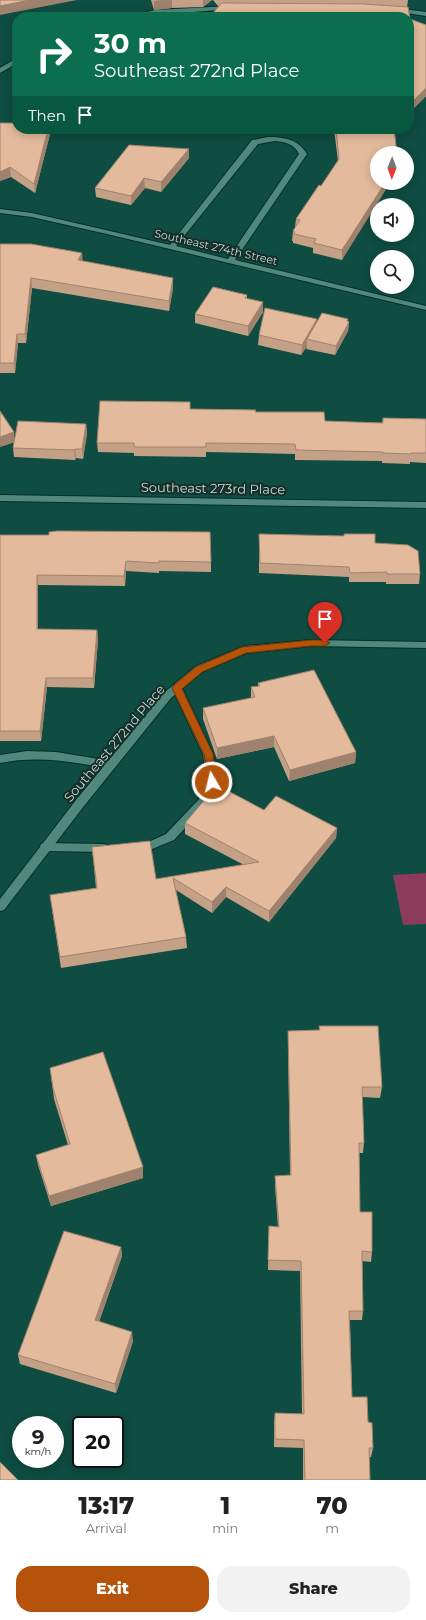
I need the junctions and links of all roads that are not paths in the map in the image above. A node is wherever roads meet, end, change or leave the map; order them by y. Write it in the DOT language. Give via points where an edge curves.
graph roads {
  1 [pos="238,8"];
  2 [pos="386,10"];
  3 [pos="155,12"];
  4 [pos="406,12"];
  5 [pos="414,13"];
  6 [pos="426,14"];
  7 [pos="12,63"];
  8 [pos="0,71"];
  9 [pos="0,211"];
  10 [pos="172,248"];
  11 [pos="230,262"];
  12 [pos="426,308"];
  13 [pos="0,498"];
  14 [pos="426,505"];
  15 [pos="426,645"];
  16 [pos="177,688"];
  17 [pos="0,759"];
  18 [pos="111,765"];
  19 [pos="45,847"];
  20 [pos="114,848"];
  21 [pos="129,848"];
  22 [pos="1,902"];
  1 -- 3 [label="street"];
  2 -- 4 [label="street"];
  5 -- 6 [label="street"];
  7 -- 8 [label="street"];
  9 -- 10 [label="street, Southeast 274th Street" via="32,215"];
  10 -- 11 [label="street, Southeast 274th Street"];
  10 -- 11 [label="street" via="255,142 263,139 294,143 300,147 303,154"];
  11 -- 12 [label="street, Southeast 274th Street"];
  13 -- 14 [label="street, Southeast 273rd Place"];
  15 -- 16 [label="street, Southeast 272nd Place" via="311,643 245,650 199,669"];
  16 -- 18 [label="street, Southeast 272nd Place" via="168,695"];
  16 -- 21 [label="street" via="208,754 212,782 206,798 170,838 145,848"];
  17 -- 18 [label="street" via="14,755 45,755"];
  18 -- 19 [label="street, Southeast 272nd Place"];
  19 -- 20 [label="street"];
  19 -- 22 [label="street, Southeast 272nd Place"];
}
